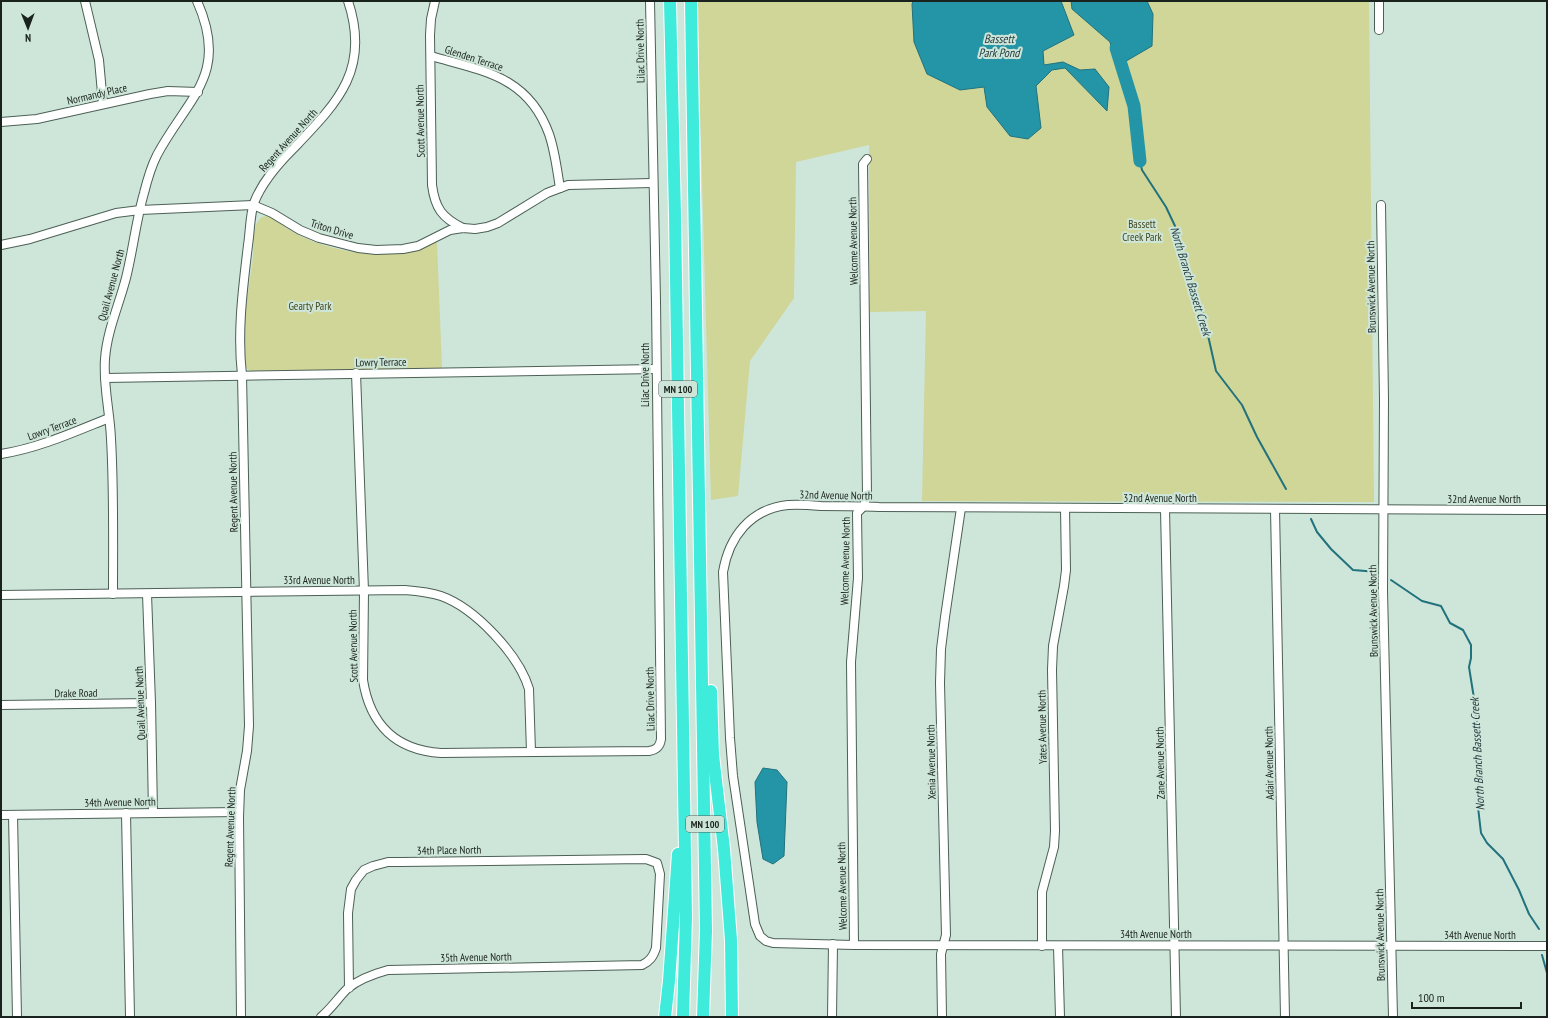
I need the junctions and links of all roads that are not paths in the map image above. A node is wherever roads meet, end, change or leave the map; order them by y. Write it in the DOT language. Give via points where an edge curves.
graph roads {
  1 [pos="86,1"];
  2 [pos="197,1"];
  3 [pos="348,1"];
  4 [pos="435,1"];
  5 [pos="650,1"];
  6 [pos="670,1"];
  7 [pos="691,1"];
  8 [pos="1379,1"];
  9 [pos="1380,30"];
  10 [pos="431,56"];
  11 [pos="198,92"];
  12 [pos="103,104"];
  13 [pos="1,122"];
  14 [pos="866,159"];
  15 [pos="652,183"];
  16 [pos="560,188"];
  17 [pos="253,204"];
  18 [pos="1381,205"];
  19 [pos="140,210"];
  20 [pos="463,228"];
  21 [pos="1,244"];
  22 [pos="656,369"];
  23 [pos="356,373"];
  24 [pos="242,375"];
  25 [pos="105,378"];
  26 [pos="109,418"];
  27 [pos="1,454"];
  28 [pos="864,506"];
  29 [pos="961,508"];
  30 [pos="1065,508"];
  31 [pos="1165,509"];
  32 [pos="1275,509"];
  33 [pos="1384,510"];
  34 [pos="1547,510"];
  35 [pos="364,591"];
  36 [pos="247,592"];
  37 [pos="113,594"];
  38 [pos="147,594"];
  39 [pos="1,596"];
  40 [pos="702,631"];
  41 [pos="151,703"];
  42 [pos="1,705"];
  43 [pos="658,748"];
  44 [pos="531,752"];
  45 [pos="684,777"];
  46 [pos="153,812"];
  47 [pos="239,812"];
  48 [pos="126,813"];
  49 [pos="1,815"];
  50 [pos="13,815"];
  51 [pos="766,941"];
  52 [pos="833,944"];
  53 [pos="854,945"];
  54 [pos="944,945"];
  55 [pos="1174,945"];
  56 [pos="1284,945"];
  57 [pos="1391,945"];
  58 [pos="1042,946"];
  59 [pos="1058,946"];
  60 [pos="1547,946"];
  61 [pos="648,962"];
  62 [pos="349,988"];
  63 [pos="17,1017"];
  64 [pos="130,1017"];
  65 [pos="241,1017"];
  66 [pos="321,1017"];
  67 [pos="664,1017"];
  68 [pos="683,1017"];
  69 [pos="703,1017"];
  70 [pos="732,1017"];
  71 [pos="832,1017"];
  72 [pos="942,1017"];
  73 [pos="1060,1017"];
  74 [pos="1176,1017"];
  75 [pos="1285,1017"];
  76 [pos="1393,1017"];
  1 -- 12 [label="street" via="99,60"];
  2 -- 11 [label="street, Quail Avenue North" via="208,35 209,55 206,74"];
  3 -- 17 [label="street, Regent Avenue North" via="356,32 352,68 345,84 326,115 269,175"];
  4 -- 10 [label="street, Scott Avenue North" via="431,19"];
  5 -- 15 [label="street, Lilac Drive North"];
  6 -- 45 [label="highway, MN 100"];
  7 -- 40 [label="highway, MN 100"];
  8 -- 9 [label="street"];
  10 -- 16 [label="street, Glenden Terrace" via="492,74 522,91 534,104 549,135"];
  10 -- 20 [label="street, Scott Avenue North" via="434,197 437,207 444,216"];
  11 -- 12 [label="street, Normandy Place" via="168,91"];
  11 -- 19 [label="street, Quail Avenue North" via="157,155"];
  12 -- 13 [label="street, Normandy Place" via="37,119"];
  14 -- 28 [label="street, Welcome Avenue North" via="863,164 867,495"];
  15 -- 16 [label="street, Triton Drive" via="568,185"];
  15 -- 22 [label="street, Lilac Drive North"];
  16 -- 20 [label="street, Triton Drive" via="547,193 498,223 475,229"];
  17 -- 19 [label="street"];
  17 -- 20 [label="street, Triton Drive" via="319,238 376,250 418,246 450,230"];
  17 -- 24 [label="street, Regent Avenue North" via="240,314"];
  18 -- 33 [label="street, Brunswick Avenue North"];
  19 -- 21 [label="street" via="105,216 30,239"];
  19 -- 25 [label="street, Quail Avenue North" via="125,280 106,346"];
  22 -- 23 [label="street, Lowry Terrace"];
  22 -- 43 [label="street, Lilac Drive North" via="662,739"];
  23 -- 24 [label="street, Lowry Terrace"];
  23 -- 35 [label="street, Scott Avenue North"];
  24 -- 25 [label="street, Lowry Terrace"];
  24 -- 36 [label="street, Regent Avenue North"];
  25 -- 26 [label="street, Quail Avenue North"];
  26 -- 27 [label="street, Lowry Terrace" via="42,445"];
  26 -- 37 [label="street, Quail Avenue North" via="112,457"];
  28 -- 29 [label="street, 32nd Avenue North"];
  28 -- 51 [label="street, 32nd Avenue North" via="788,505 773,508 756,516 744,526 732,541 726,556 723,572 733,776 755,924 760,936"];
  28 -- 53 [label="street, Welcome Avenue North" via="857,513 858,578 851,662"];
  29 -- 30 [label="street, 32nd Avenue North"];
  29 -- 54 [label="street, Xenia Avenue North" via="941,649 946,935"];
  30 -- 31 [label="street, 32nd Avenue North"];
  30 -- 58 [label="street, Yates Avenue North" via="1066,570 1053,646 1052,670 1055,831 1054,847 1042,892"];
  31 -- 32 [label="street, 32nd Avenue North"];
  31 -- 55 [label="street, Zane Avenue North"];
  32 -- 33 [label="street, 32nd Avenue North"];
  32 -- 56 [label="street, Adair Avenue North"];
  33 -- 34 [label="street, 32nd Avenue North"];
  33 -- 57 [label="street, Brunswick Avenue North" via="1385,723"];
  35 -- 36 [label="street, 33rd Avenue North"];
  35 -- 44 [label="street, 33rd Avenue North" via="423,591 441,596 473,614 508,652 526,680 530,700"];
  35 -- 44 [label="street, Scott Avenue North" via="365,695 378,722 388,732 412,748 426,752"];
  36 -- 38 [label="street, 33rd Avenue North"];
  36 -- 47 [label="street, Regent Avenue North" via="249,726"];
  37 -- 38 [label="street, 33rd Avenue North"];
  37 -- 39 [label="street, 33rd Avenue North"];
  38 -- 41 [label="street, Quail Avenue North"];
  40 -- 69 [label="highway, MN 100" via="706,931"];
  40 -- 70 [label="highway" via="711,692 713,754 724,849 731,940"];
  41 -- 42 [label="street, Drake Road"];
  41 -- 46 [label="street, Quail Avenue North"];
  43 -- 44 [label="street, Scott Avenue North" via="649,751"];
  45 -- 67 [label="highway"];
  45 -- 68 [label="highway, MN 100" via="686,917"];
  46 -- 47 [label="street, 34th Avenue North"];
  46 -- 48 [label="street, 34th Avenue North"];
  47 -- 65 [label="street, Regent Avenue North"];
  48 -- 50 [label="street, 34th Avenue North"];
  48 -- 64 [label="street"];
  49 -- 50 [label="street, 34th Avenue North"];
  50 -- 63 [label="street"];
  51 -- 52 [label="street, 34th Avenue North" via="786,944"];
  52 -- 53 [label="street, 34th Avenue North"];
  52 -- 71 [label="street, Welcome Avenue North"];
  53 -- 54 [label="street, 34th Avenue North"];
  54 -- 58 [label="street, 34th Avenue North"];
  54 -- 72 [label="street, Xenia Avenue North" via="941,954"];
  55 -- 56 [label="street, 34th Avenue North"];
  55 -- 59 [label="street, 34th Avenue North"];
  55 -- 74 [label="street, Zane Avenue North"];
  56 -- 57 [label="street, 34th Avenue North"];
  56 -- 75 [label="street, Adair Avenue North"];
  57 -- 60 [label="street, 34th Avenue North"];
  57 -- 76 [label="street, Brunswick Avenue North"];
  58 -- 59 [label="street, 34th Avenue North"];
  59 -- 73 [label="street"];
  61 -- 62 [label="street, 35th Avenue North" via="635,967 388,970 373,974"];
  61 -- 62 [label="street, 34th Place North" via="656,948 660,874 657,863 646,859 388,862 364,870 351,890 348,913"];
  62 -- 66 [label="street, 35th Avenue North"];
}
